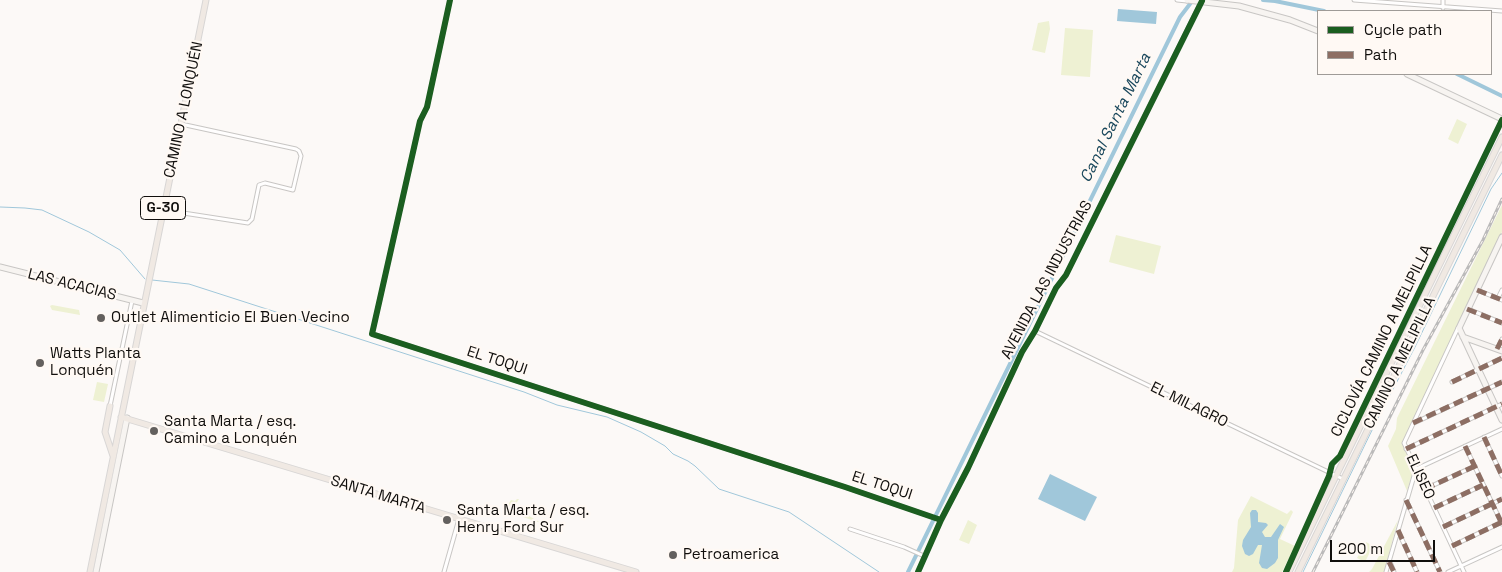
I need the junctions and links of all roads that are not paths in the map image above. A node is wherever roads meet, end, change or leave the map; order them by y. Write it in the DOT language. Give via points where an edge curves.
graph roads {
  1 [pos="206,0"];
  2 [pos="450,0"];
  3 [pos="1177,0"];
  4 [pos="1188,0"];
  5 [pos="1354,0"];
  6 [pos="1443,0"];
  7 [pos="1199,1"];
  8 [pos="1443,8"];
  9 [pos="1482,10"];
  10 [pos="1317,31"];
  11 [pos="1409,75"];
  12 [pos="1502,119"];
  13 [pos="180,123"];
  14 [pos="1502,138"];
  15 [pos="1502,154"];
  16 [pos="163,210"];
  17 [pos="1502,237"];
  18 [pos="0,266"];
  19 [pos="1477,290"];
  20 [pos="1502,290"];
  21 [pos="1500,299"];
  22 [pos="132,300"];
  23 [pos="144,303"];
  24 [pos="1468,309"];
  25 [pos="1502,323"];
  26 [pos="1459,328"];
  27 [pos="1035,331"];
  28 [pos="1405,336"];
  29 [pos="1463,337"];
  30 [pos="1412,339"];
  31 [pos="1502,339"];
  32 [pos="1479,343"];
  33 [pos="1468,348"];
  34 [pos="1500,350"];
  35 [pos="1502,358"];
  36 [pos="1390,366"];
  37 [pos="1397,370"];
  38 [pos="1478,370"];
  39 [pos="1452,382"];
  40 [pos="1502,382"];
  41 [pos="1487,388"];
  42 [pos="1502,404"];
  43 [pos="110,406"];
  44 [pos="1496,407"];
  45 [pos="124,418"];
  46 [pos="1502,420"];
  47 [pos="1413,423"];
  48 [pos="1502,428"];
  49 [pos="1356,435"];
  50 [pos="1484,437"];
  51 [pos="1363,438"];
  52 [pos="1465,446"];
  53 [pos="1406,449"];
  54 [pos="113,456"];
  55 [pos="1475,466"];
  56 [pos="1416,469"];
  57 [pos="1336,476"];
  58 [pos="1502,476"];
  59 [pos="1343,479"];
  60 [pos="1484,485"];
  61 [pos="1425,489"];
  62 [pos="1502,499"];
  63 [pos="1406,500"];
  64 [pos="1492,504"];
  65 [pos="1434,508"];
  66 [pos="460,519"];
  67 [pos="939,519"];
  68 [pos="1502,523"];
  69 [pos="1443,527"];
  70 [pos="850,529"];
  71 [pos="1398,530"];
  72 [pos="1452,546"];
  73 [pos="1502,547"];
  74 [pos="924,556"];
  75 [pos="1389,562"];
  76 [pos="1461,566"];
  77 [pos="90,572"];
  78 [pos="96,572"];
  79 [pos="444,572"];
  80 [pos="636,572"];
  81 [pos="918,572"];
  82 [pos="1289,572"];
  83 [pos="1298,572"];
  84 [pos="1386,572"];
  85 [pos="1394,572"];
  86 [pos="1417,572"];
  87 [pos="1440,572"];
  88 [pos="1448,572"];
  89 [pos="1464,572"];
  1 -- 13 [label="main road, CAMINO A LONQUÉN / G-30"];
  2 -- 67 [label="street, EL TOQUI" via="372,334"];
  3 -- 4 [label="street"];
  4 -- 7 [label="street"];
  5 -- 8 [label="street"];
  6 -- 8 [label="street"];
  7 -- 10 [label="street" via="1252,9"];
  7 -- 27 [label="street, AVENIDA LAS INDUSTRIAS" via="1066,275"];
  8 -- 9 [label="street"];
  11 -- 12 [label="street"];
  13 -- 16 [label="main road, CAMINO A LONQUÉN / G-30"];
  13 -- 16 [label="street" via="299,151 301,156 293,190 260,184 252,219 245,224"];
  14 -- 28 [label="main road, CAMINO A MELIPILLA"];
  15 -- 30 [label="main road, CAMINO A MELIPILLA"];
  16 -- 23 [label="main road, CAMINO A LONQUÉN / G-30"];
  17 -- 19 [label="street"];
  18 -- 22 [label="street, LAS ACACIAS"];
  19 -- 21 [label="street"];
  19 -- 24 [label="street"];
  20 -- 21 [label="street"];
  22 -- 23 [label="street, LAS ACACIAS"];
  22 -- 43 [label="street"];
  23 -- 45 [label="main road, CAMINO A LONQUÉN / G-30"];
  24 -- 25 [label="street"];
  24 -- 26 [label="street"];
  26 -- 29 [label="street"];
  26 -- 47 [label="street, ELISEO"];
  27 -- 57 [label="street, EL MILAGRO"];
  27 -- 67 [label="street, AVENIDA LAS INDUSTRIAS" via="968,468"];
  28 -- 30 [label="main road"];
  28 -- 36 [label="main road, CAMINO A MELIPILLA"];
  29 -- 32 [label="street"];
  29 -- 33 [label="street"];
  30 -- 37 [label="main road, CAMINO A MELIPILLA"];
  31 -- 34 [label="street"];
  32 -- 33 [label="street"];
  32 -- 34 [label="street"];
  33 -- 38 [label="street"];
  35 -- 38 [label="street"];
  36 -- 37 [label="main road"];
  36 -- 49 [label="main road, CAMINO A MELIPILLA"];
  37 -- 51 [label="main road, CAMINO A MELIPILLA"];
  38 -- 39 [label="street"];
  38 -- 41 [label="street"];
  40 -- 41 [label="street"];
  41 -- 44 [label="street"];
  41 -- 47 [label="street"];
  42 -- 44 [label="street"];
  43 -- 54 [label="main road" via="105,432"];
  44 -- 46 [label="street"];
  44 -- 53 [label="street"];
  45 -- 54 [label="main road, CAMINO A LONQUÉN / G-30"];
  45 -- 66 [label="main road, SANTA MARTA"];
  45 -- 78 [label="street, CAMINO A LONQUÉN"];
  47 -- 53 [label="street, ELISEO" via="1404,441"];
  48 -- 50 [label="street"];
  49 -- 51 [label="main road"];
  49 -- 57 [label="main road, CAMINO A MELIPILLA"];
  50 -- 52 [label="street"];
  50 -- 58 [label="street"];
  51 -- 59 [label="main road, CAMINO A MELIPILLA"];
  52 -- 55 [label="street"];
  52 -- 56 [label="street"];
  53 -- 56 [label="street, ELISEO"];
  54 -- 77 [label="main road, CAMINO A LONQUÉN / G-30"];
  55 -- 60 [label="street"];
  55 -- 61 [label="street"];
  56 -- 61 [label="street, ELISEO"];
  56 -- 63 [label="street"];
  57 -- 59 [label="street, EL MILAGRO"];
  57 -- 82 [label="main road, CAMINO A MELIPILLA"];
  59 -- 83 [label="main road, CAMINO A MELIPILLA"];
  60 -- 64 [label="street"];
  60 -- 65 [label="street"];
  61 -- 65 [label="street, ELISEO"];
  62 -- 64 [label="street"];
  63 -- 71 [label="street"];
  63 -- 87 [label="street"];
  64 -- 68 [label="street"];
  64 -- 69 [label="street"];
  65 -- 69 [label="street, ELISEO"];
  66 -- 79 [label="street"];
  66 -- 80 [label="main road, SANTA MARTA"];
  67 -- 74 [label="street, AVENIDA LAS INDUSTRIAS"];
  68 -- 72 [label="street"];
  69 -- 72 [label="street, ELISEO"];
  70 -- 74 [label="street"];
  71 -- 75 [label="street"];
  71 -- 86 [label="street"];
  72 -- 76 [label="street, ELISEO"];
  73 -- 76 [label="street"];
  74 -- 81 [label="street, AVENIDA LAS INDUSTRIAS"];
  75 -- 84 [label="street"];
  75 -- 85 [label="street"];
  76 -- 88 [label="street"];
  76 -- 89 [label="street, ELISEO"];
}
